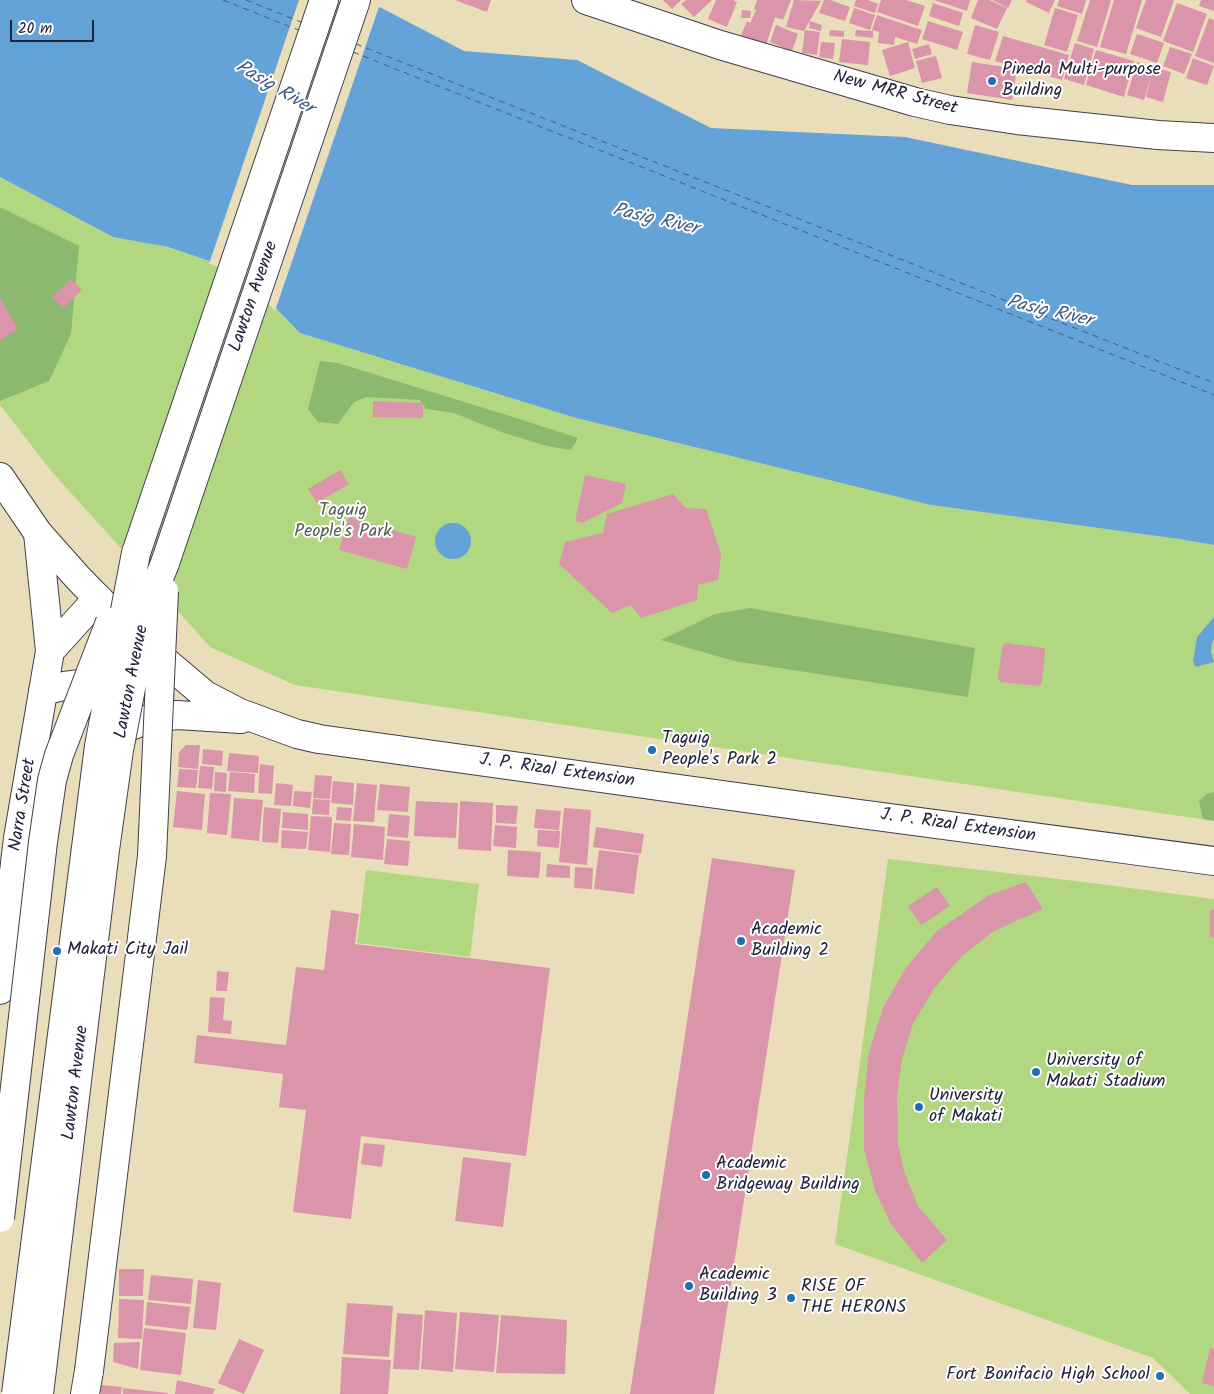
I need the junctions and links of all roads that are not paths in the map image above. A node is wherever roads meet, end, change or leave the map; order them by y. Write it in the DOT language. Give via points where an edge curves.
graph roads {
  1 [pos="324,0"];
  2 [pos="356,0"];
  3 [pos="586,0"];
  4 [pos="1214,138"];
  5 [pos="0,477"];
  6 [pos="38,533"];
  7 [pos="136,553"];
  8 [pos="165,563"];
  9 [pos="98,598"];
  10 [pos="132,634"];
  11 [pos="50,651"];
  12 [pos="44,690"];
  13 [pos="119,700"];
  14 [pos="257,720"];
  15 [pos="109,748"];
  16 [pos="9,835"];
  17 [pos="1214,861"];
  18 [pos="0,990"];
  19 [pos="0,1218"];
  20 [pos="87,1382"];
  21 [pos="16,1394"];
  22 [pos="28,1394"];
  23 [pos="39,1394"];
  1 -- 7 [label="main road, Lawton Avenue"];
  2 -- 8 [label="main road, Lawton Avenue"];
  3 -- 4 [label="main road, New MRR Street" via="720,45 950,110 1158,135"];
  5 -- 6 [label="main road, J. P. Rizal Extension"];
  6 -- 9 [label="main road, J. P. Rizal Extension"];
  6 -- 11 [label="main road, Narra Street"];
  7 -- 19 [label="main road, bridge" via="52,780"];
  7 -- 21 [label="main road, Lawton Avenue, bridge" via="99,746"];
  8 -- 20 [label="main road, bridge" via="152,856"];
  8 -- 23 [label="main road, Lawton Avenue, bridge" via="143,626 119,750"];
  9 -- 10 [label="main road, J. P. Rizal Extension"];
  9 -- 11 [label="main road"];
  10 -- 13 [label="main road, Lawton Avenue"];
  10 -- 14 [label="main road, J. P. Rizal Extension" via="205,695"];
  11 -- 12 [label="main road, Narra Street"];
  12 -- 13 [label="main road" via="89,684 110,692"];
  12 -- 16 [label="main road, Narra Street"];
  13 -- 15 [label="main road, Lawton Avenue"];
  14 -- 15 [label="main road" via="177,715 151,718 128,727"];
  14 -- 17 [label="main road, J. P. Rizal Extension" via="319,739"];
  15 -- 22 [label="main road, Lawton Avenue"];
  16 -- 18 [label="main road, Narra Street"];
}
